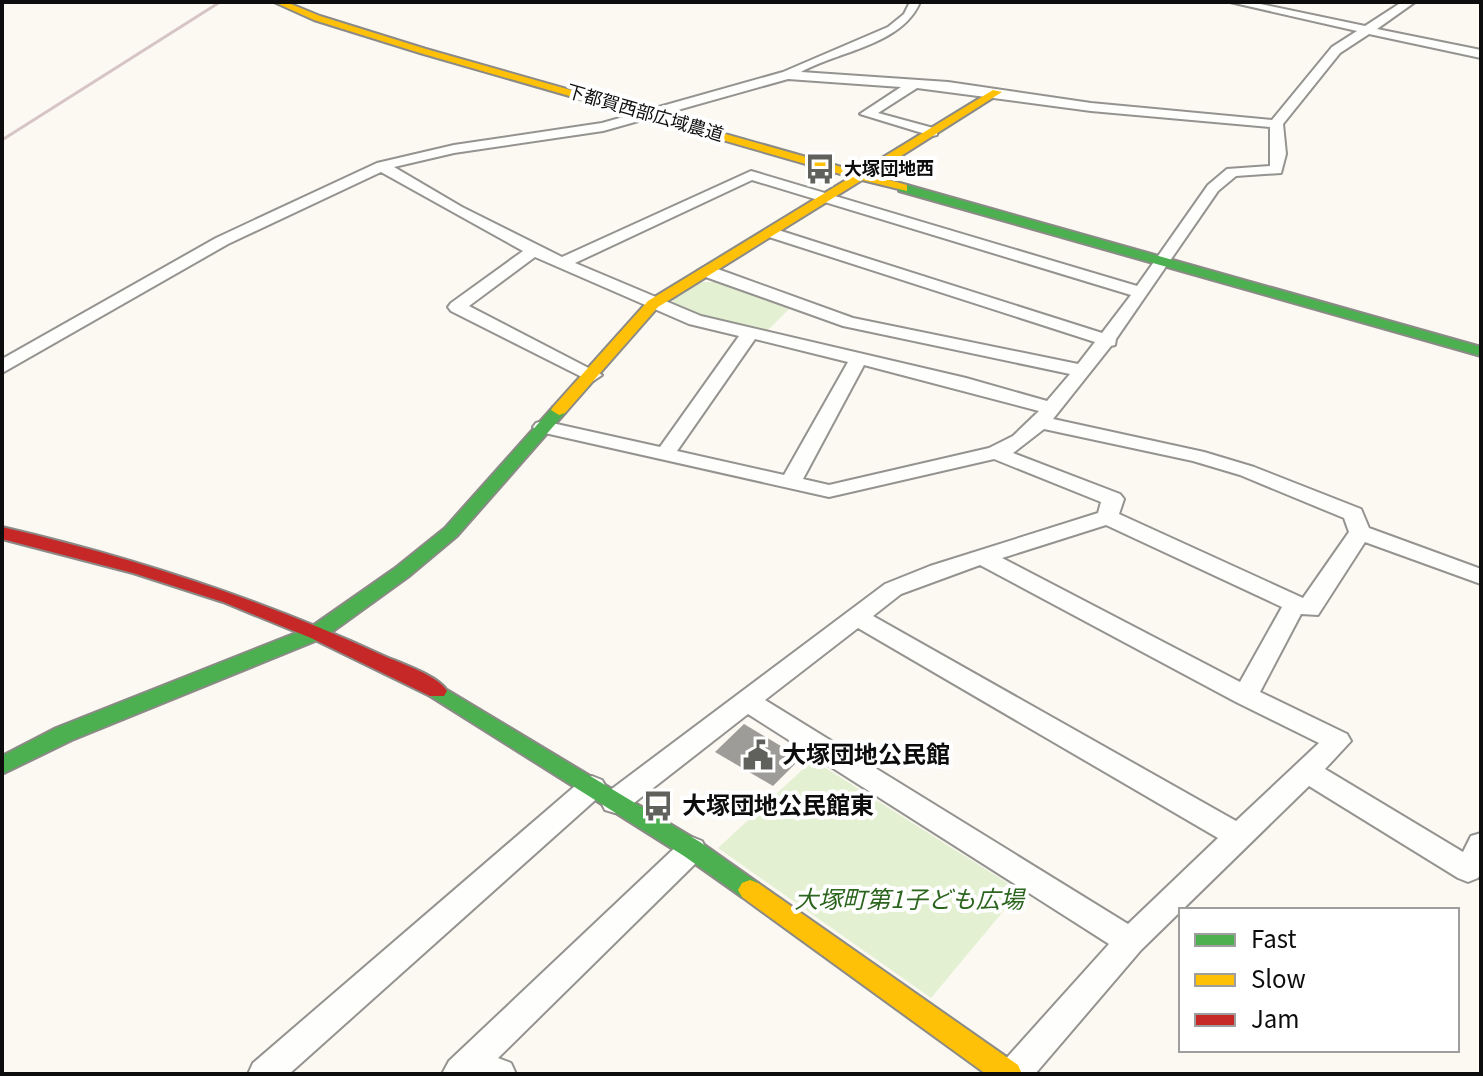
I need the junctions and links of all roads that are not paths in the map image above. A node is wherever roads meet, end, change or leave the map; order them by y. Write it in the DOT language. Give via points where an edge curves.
graph roads {
  1 [pos="278,2"];
  2 [pos="915,2"];
  3 [pos="1235,2"];
  4 [pos="1410,2"];
  5 [pos="1366,29"];
  6 [pos="1481,54"];
  7 [pos="787,75"];
  8 [pos="912,85"];
  9 [pos="997,92"];
  10 [pos="653,115"];
  11 [pos="1276,124"];
  12 [pos="932,132"];
  13 [pos="382,166"];
  14 [pos="867,175"];
  15 [pos="827,199"];
  16 [pos="772,233"];
  17 [pos="536,249"];
  18 [pos="1165,262"];
  19 [pos="563,263"];
  20 [pos="706,271"];
  21 [pos="1142,293"];
  22 [pos="653,304"];
  23 [pos="749,335"];
  24 [pos="1109,341"];
  25 [pos="1481,352"];
  26 [pos="858,360"];
  27 [pos="2,367"];
  28 [pos="1082,371"];
  29 [pos="593,375"];
  30 [pos="1047,415"];
  31 [pos="543,427"];
  32 [pos="996,453"];
  33 [pos="665,454"];
  34 [pos="791,481"];
  35 [pos="1107,517"];
  36 [pos="1360,532"];
  37 [pos="2,533"];
  38 [pos="982,557"];
  39 [pos="1481,577"];
  40 [pos="1295,604"];
  41 [pos="857,617"];
  42 [pos="318,632"];
  43 [pos="1245,696"];
  44 [pos="747,701"];
  45 [pos="2,766"];
  46 [pos="1308,772"];
  47 [pos="603,795"];
  48 [pos="1240,837"];
  49 [pos="1481,844"];
  50 [pos="692,849"];
  51 [pos="1130,941"];
  52 [pos="460,1073"];
  53 [pos="265,1074"];
  54 [pos="499,1074"];
  55 [pos="1011,1074"];
  1 -- 10 [label="street, 下都賀西部広域農道" via="423,51"];
  2 -- 7 [label="street" via="909,16 892,29"];
  3 -- 5 [label="street"];
  4 -- 5 [label="street"];
  5 -- 6 [label="street"];
  5 -- 11 [label="street" via="1336,50"];
  7 -- 8 [label="street"];
  7 -- 10 [label="street"];
  8 -- 9 [label="street"];
  8 -- 12 [label="street" via="867,114"];
  9 -- 11 [label="street" via="1091,107"];
  9 -- 12 [label="street"];
  10 -- 13 [label="street"];
  10 -- 14 [label="street, 下都賀西部広域農道"];
  11 -- 18 [label="street" via="1276,170 1232,172 1213,188"];
  12 -- 14 [label="street"];
  13 -- 17 [label="street"];
  13 -- 27 [label="street" via="222,241"];
  14 -- 15 [label="street"];
  14 -- 18 [label="street, 下都賀西部広域農道"];
  15 -- 16 [label="street"];
  15 -- 19 [label="street" via="751,175"];
  15 -- 21 [label="street"];
  16 -- 20 [label="street"];
  16 -- 24 [label="street"];
  17 -- 19 [label="street"];
  17 -- 29 [label="street" via="457,307"];
  18 -- 21 [label="street"];
  18 -- 25 [label="street, 下都賀西部広域農道"];
  19 -- 22 [label="street"];
  20 -- 22 [label="street"];
  20 -- 28 [label="street" via="849,322"];
  21 -- 24 [label="street"];
  22 -- 23 [label="street"];
  22 -- 29 [label="street"];
  23 -- 26 [label="street"];
  23 -- 33 [label="street"];
  24 -- 28 [label="street"];
  26 -- 30 [label="street" via="966,384"];
  26 -- 34 [label="street"];
  28 -- 30 [label="street"];
  29 -- 31 [label="street"];
  30 -- 32 [label="street" via="1019,443"];
  30 -- 36 [label="street" via="1247,471 1353,514"];
  31 -- 33 [label="street"];
  31 -- 42 [label="street" via="451,532"];
  32 -- 34 [label="street" via="829,491"];
  32 -- 35 [label="street" via="1113,499"];
  33 -- 34 [label="street"];
  35 -- 38 [label="street"];
  35 -- 40 [label="street"];
  36 -- 39 [label="street"];
  36 -- 40 [label="street" via="1310,609"];
  37 -- 42 [label="street" via="108,557"];
  38 -- 41 [label="street" via="893,589"];
  38 -- 43 [label="street"];
  40 -- 43 [label="street"];
  41 -- 44 [label="street"];
  41 -- 48 [label="street"];
  42 -- 45 [label="street" via="64,734"];
  42 -- 47 [label="street" via="429,686"];
  43 -- 46 [label="street" via="1338,741"];
  44 -- 47 [label="street"];
  44 -- 51 [label="street"];
  46 -- 48 [label="street"];
  46 -- 49 [label="street" via="1468,870"];
  47 -- 50 [label="street"];
  47 -- 53 [label="street"];
  48 -- 51 [label="street"];
  50 -- 52 [label="street"];
  50 -- 55 [label="street"];
  51 -- 55 [label="street"];
  52 -- 54 [label="street"];
}
